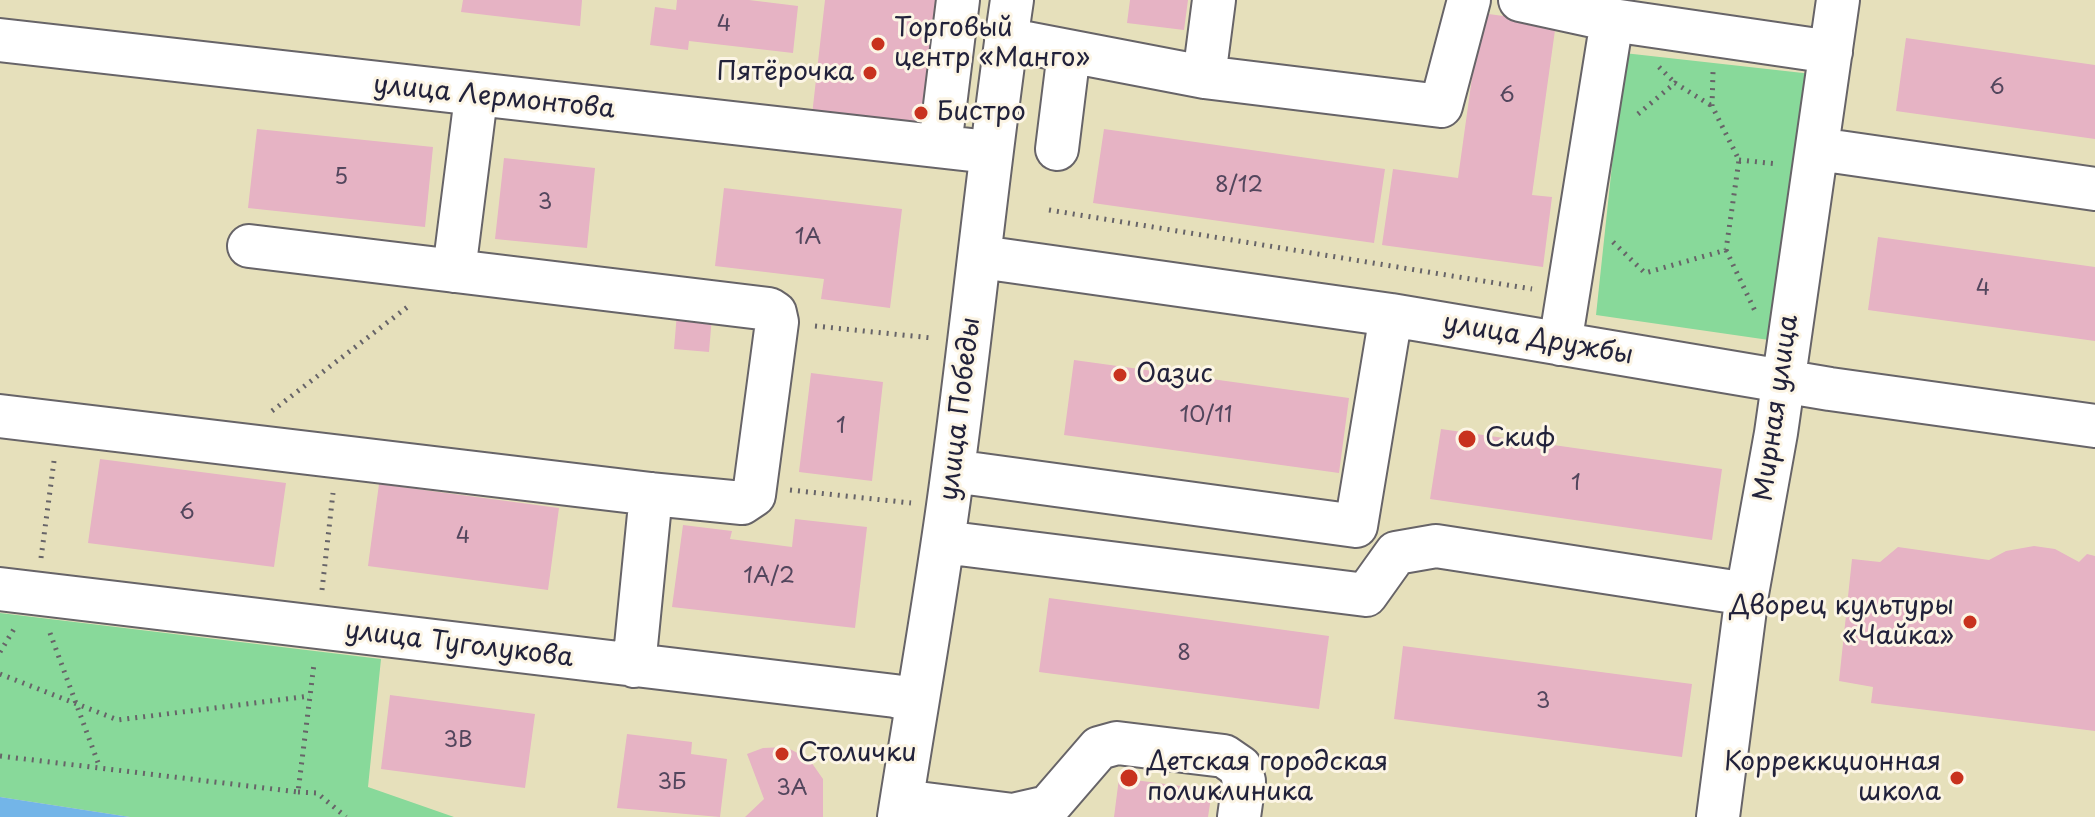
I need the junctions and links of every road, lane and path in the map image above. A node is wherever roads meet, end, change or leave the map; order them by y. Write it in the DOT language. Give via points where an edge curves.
graph roads {
  1 [pos="958,0"];
  2 [pos="1214,0"];
  3 [pos="1469,0"];
  4 [pos="1520,0"];
  5 [pos="1838,0"];
  6 [pos="1009,20"];
  7 [pos="1612,20"];
  8 [pos="1714,35"];
  9 [pos="0,40"];
  10 [pos="1069,52"];
  11 [pos="1831,52"];
  12 [pos="1204,77"];
  13 [pos="476,97"];
  14 [pos="1712,106"];
  15 [pos="1636,126"];
  16 [pos="940,146"];
  17 [pos="1057,149"];
  18 [pos="1818,149"];
  19 [pos="989,152"];
  20 [pos="2095,189"];
  21 [pos="1049,210"];
  22 [pos="1616,227"];
  23 [pos="249,246"];
  24 [pos="1726,250"];
  25 [pos="981,257"];
  26 [pos="454,271"];
  27 [pos="1568,295"];
  28 [pos="1756,314"];
  29 [pos="1391,315"];
  30 [pos="777,322"];
  31 [pos="941,339"];
  32 [pos="1560,344"];
  33 [pos="1782,381"];
  34 [pos="0,416"];
  35 [pos="2095,426"];
  36 [pos="230,443"];
  37 [pos="337,456"];
  38 [pos="953,471"];
  39 [pos="757,487"];
  40 [pos="651,494"];
  41 [pos="920,504"];
  42 [pos="943,542"];
  43 [pos="0,589"];
  44 [pos="1747,594"];
  45 [pos="318,627"];
  46 [pos="634,666"];
  47 [pos="0,674"];
  48 [pos="310,696"];
  49 [pos="917,702"];
  50 [pos="0,756"];
  51 [pos="298,792"];
  52 [pos="901,809"];
  53 [pos="346,817"];
  54 [pos="1239,817"];
  55 [pos="1718,817"];
  1 -- 16 [label="street"];
  2 -- 12 [label="street"];
  3 -- 12 [label="street" via="1441,106"];
  4 -- 7 [label="street"];
  5 -- 11 [label="street, Мирная улица"];
  6 -- 10 [label="street"];
  6 -- 19 [label="street, улица Победы"];
  7 -- 8 [label="street"];
  7 -- 27 [label="street"];
  8 -- 11 [label="street"];
  8 -- 14 [label="path"];
  9 -- 13 [label="street, улица Лермонтова"];
  10 -- 12 [label="street"];
  10 -- 17 [label="street"];
  11 -- 18 [label="street, Мирная улица"];
  13 -- 16 [label="street, улица Лермонтова"];
  13 -- 26 [label="street"];
  14 -- 15 [label="path" via="1675,83 1639,112"];
  14 -- 24 [label="path" via="1739,160"];
  16 -- 19 [label="street, улица Лермонтова"];
  18 -- 20 [label="street"];
  18 -- 33 [label="street, Мирная улица"];
  19 -- 25 [label="street, улица Победы"];
  21 -- 27 [label="path"];
  22 -- 24 [label="path" via="1613,242 1645,273"];
  23 -- 26 [label="street"];
  24 -- 28 [label="path"];
  25 -- 29 [label="street, улица Дружбы"];
  25 -- 38 [label="street, улица Победы"];
  26 -- 30 [label="street" via="769,309"];
  26 -- 36 [label="path"];
  27 -- 32 [label="street"];
  29 -- 32 [label="street, улица Дружбы"];
  29 -- 38 [label="street" via="1356,526"];
  30 -- 31 [label="path"];
  30 -- 39 [label="street"];
  32 -- 33 [label="street, улица Дружбы"];
  33 -- 35 [label="street, улица Дружбы"];
  33 -- 44 [label="street, Мирная улица"];
  34 -- 36 [label="street"];
  36 -- 37 [label="street"];
  37 -- 40 [label="street"];
  37 -- 45 [label="path"];
  38 -- 42 [label="street, улица Победы"];
  39 -- 40 [label="street" via="742,503"];
  39 -- 41 [label="path"];
  40 -- 46 [label="street"];
  42 -- 44 [label="street" via="1366,595 1396,553 1436,546"];
  42 -- 49 [label="street, улица Победы"];
  43 -- 45 [label="street, улица Туголукова"];
  44 -- 55 [label="street, Мирная улица"];
  45 -- 46 [label="street, улица Туголукова"];
  45 -- 48 [label="path"];
  46 -- 49 [label="street, улица Туголукова"];
  47 -- 48 [label="path" via="118,720"];
  48 -- 51 [label="path"];
  49 -- 52 [label="street, улица Победы"];
  50 -- 51 [label="path"];
  51 -- 53 [label="path" via="317,793"];
  52 -- 54 [label="street" via="1013,815 1048,807 1099,748 1117,743 1224,756 1240,767 1244,781"];
}
